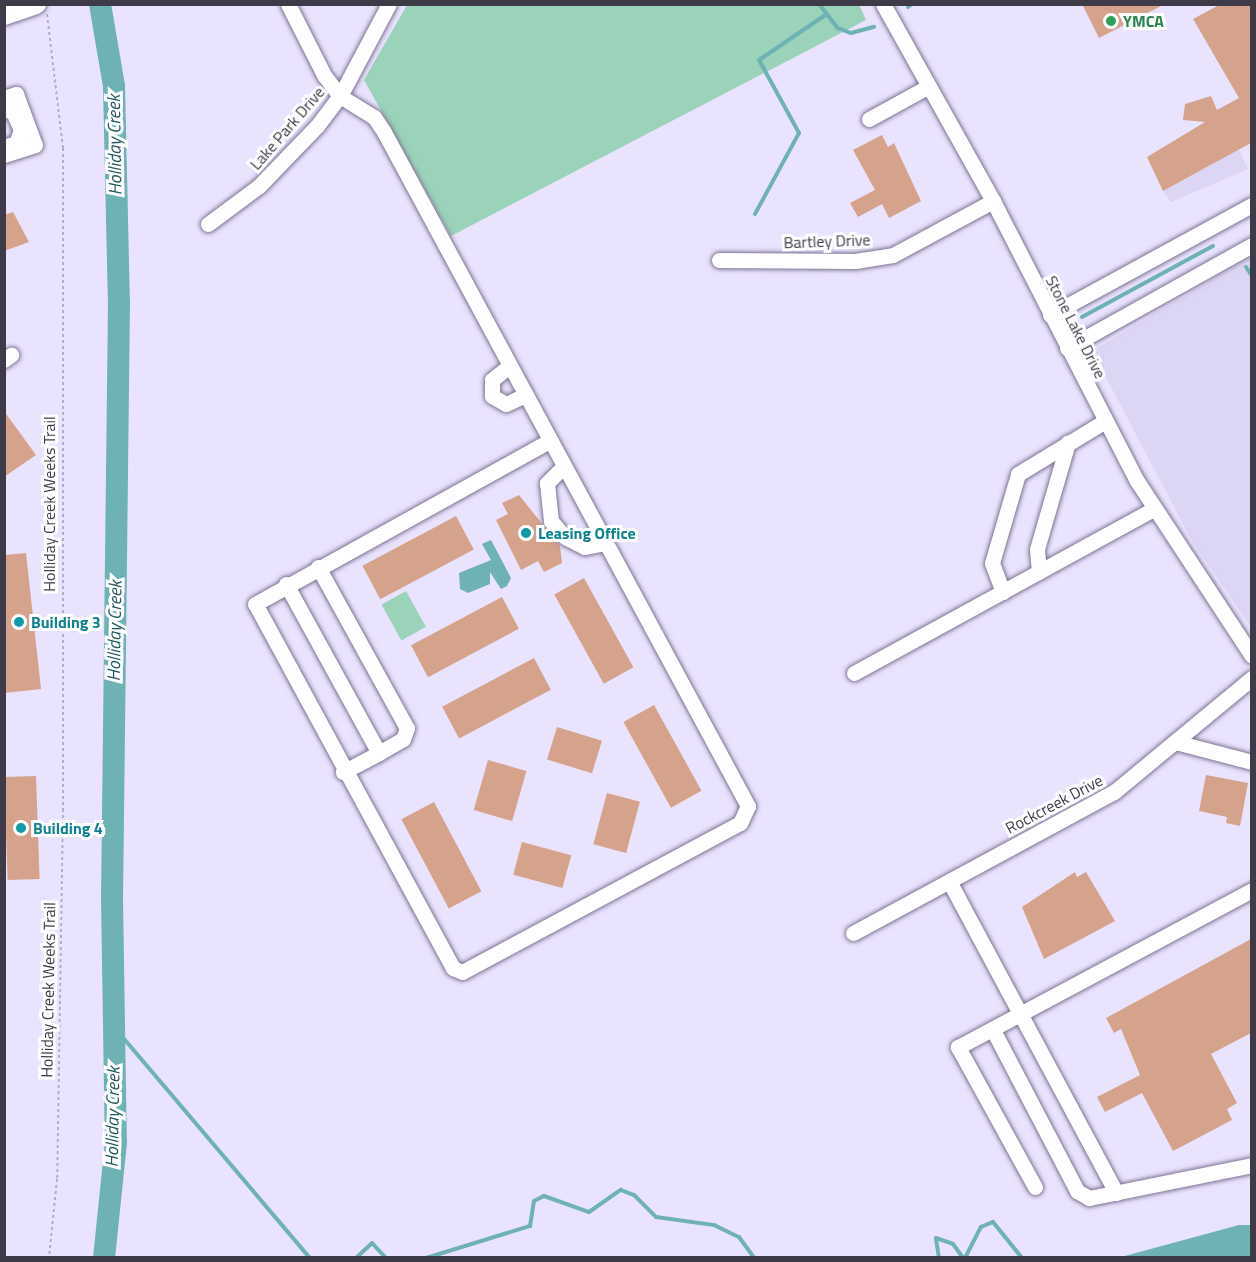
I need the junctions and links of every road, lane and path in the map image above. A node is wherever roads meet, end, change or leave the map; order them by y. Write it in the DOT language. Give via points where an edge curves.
graph roads {
  1 [pos="36,4"];
  2 [pos="44,4"];
  3 [pos="288,4"];
  4 [pos="389,4"];
  5 [pos="884,5"];
  6 [pos="4,15"];
  7 [pos="929,86"];
  8 [pos="340,96"];
  9 [pos="4,98"];
  10 [pos="4,109"];
  11 [pos="869,119"];
  12 [pos="4,147"];
  13 [pos="4,155"];
  14 [pos="993,201"];
  15 [pos="1251,205"];
  16 [pos="208,224"];
  17 [pos="1251,245"];
  18 [pos="719,260"];
  19 [pos="1050,315"];
  20 [pos="1067,348"];
  21 [pos="509,366"];
  22 [pos="526,397"];
  23 [pos="1105,421"];
  24 [pos="549,441"];
  25 [pos="1068,441"];
  26 [pos="563,467"];
  27 [pos="1154,509"];
  28 [pos="605,543"];
  29 [pos="318,567"];
  30 [pos="1040,572"];
  31 [pos="286,584"];
  32 [pos="1003,592"];
  33 [pos="1251,656"];
  34 [pos="854,673"];
  35 [pos="1251,678"];
  36 [pos="1174,742"];
  37 [pos="379,753"];
  38 [pos="1251,762"];
  39 [pos="343,772"];
  40 [pos="949,881"];
  41 [pos="1251,890"];
  42 [pos="853,933"];
  43 [pos="1022,1012"];
  44 [pos="993,1030"];
  45 [pos="1251,1165"];
  46 [pos="1035,1188"];
  47 [pos="1116,1193"];
  48 [pos="49,1257"];
  1 -- 6 [label="main road"];
  2 -- 48 [label="path, Holliday Creek Weeks Trail" via="56,55 63,148 63,808 57,1179"];
  3 -- 8 [label="street"];
  4 -- 8 [label="street, Lake Park Drive"];
  5 -- 7 [label="street, Stone Lake Drive"];
  7 -- 11 [label="street"];
  7 -- 14 [label="street, Stone Lake Drive"];
  8 -- 16 [label="street, Lake Park Drive" via="291,156"];
  8 -- 21 [label="street" via="374,117 384,132"];
  9 -- 13 [label="street" via="16,94 35,145"];
  10 -- 12 [label="street" via="14,112 21,130 16,143"];
  14 -- 18 [label="street, Bartley Drive" via="893,255 855,261"];
  14 -- 19 [label="street, Stone Lake Drive"];
  15 -- 19 [label="street"];
  17 -- 20 [label="street"];
  19 -- 20 [label="street, Stone Lake Drive"];
  20 -- 23 [label="street, Stone Lake Drive"];
  21 -- 22 [label="street"];
  21 -- 22 [label="street" via="492,380 492,396 506,404"];
  22 -- 24 [label="street"];
  23 -- 25 [label="street"];
  23 -- 27 [label="street, Stone Lake Drive"];
  24 -- 26 [label="street"];
  24 -- 29 [label="street"];
  25 -- 30 [label="street" via="1037,549"];
  25 -- 32 [label="street" via="1018,474 992,562"];
  26 -- 28 [label="street"];
  26 -- 28 [label="street" via="547,483 551,521 565,537 585,547"];
  27 -- 30 [label="street"];
  27 -- 33 [label="street, Stone Lake Drive"];
  28 -- 39 [label="street" via="748,806 740,823 462,972 453,969"];
  29 -- 31 [label="street"];
  29 -- 37 [label="street" via="407,728 404,739"];
  30 -- 32 [label="street"];
  31 -- 37 [label="street"];
  31 -- 39 [label="street" via="260,598 255,612"];
  32 -- 34 [label="street"];
  35 -- 36 [label="street, Rockcreek Drive"];
  36 -- 38 [label="street"];
  36 -- 40 [label="street, Rockcreek Drive" via="1114,792"];
  37 -- 39 [label="street"];
  40 -- 42 [label="street, Rockcreek Drive"];
  40 -- 43 [label="street"];
  41 -- 43 [label="street"];
  43 -- 44 [label="street"];
  43 -- 47 [label="street"];
  44 -- 46 [label="street" via="958,1047"];
  44 -- 47 [label="street" via="1077,1191 1089,1198"];
  45 -- 47 [label="street"];
}
